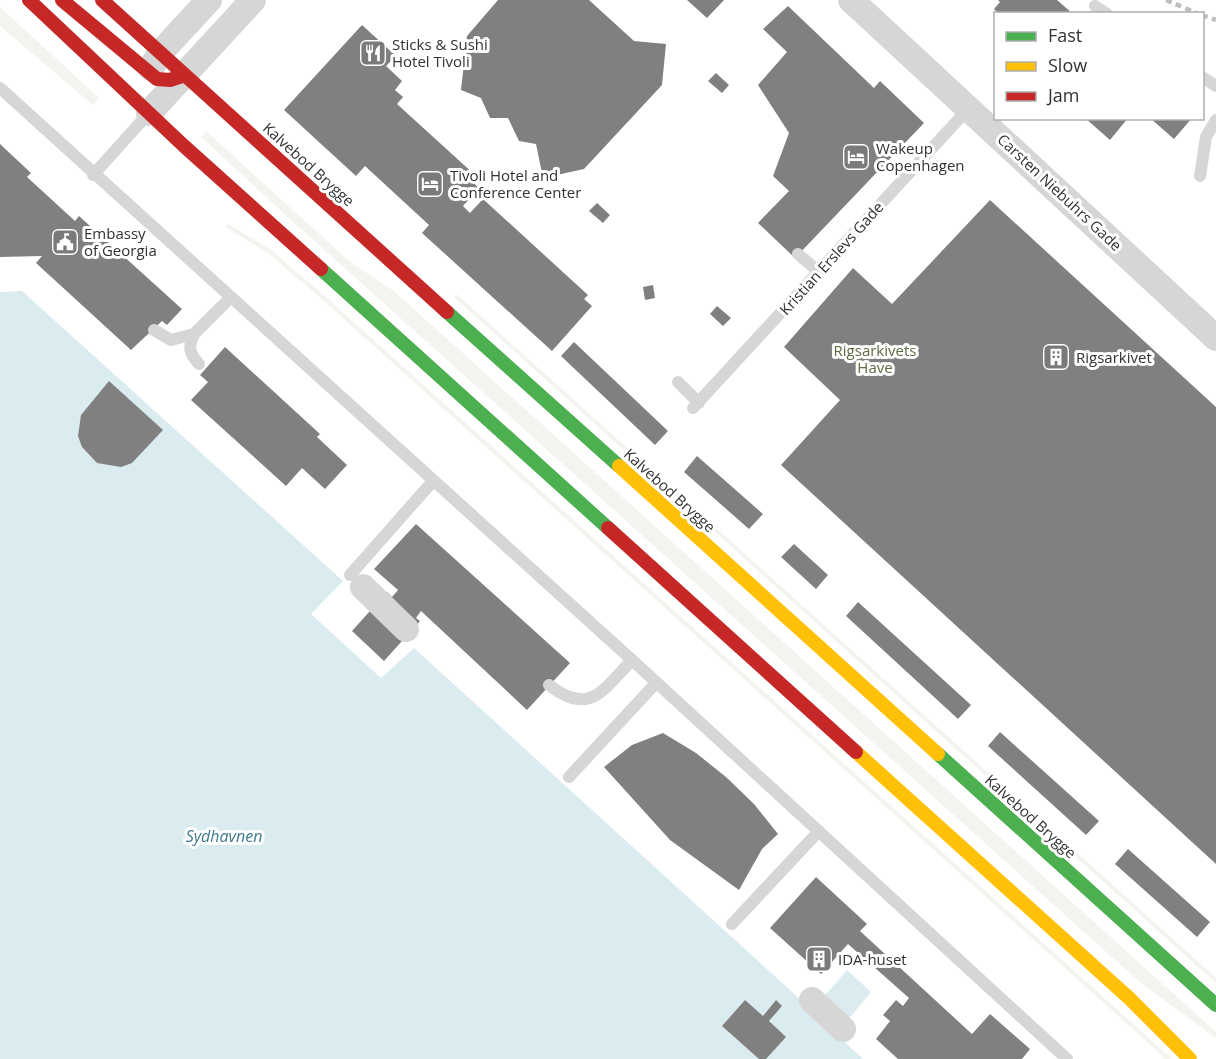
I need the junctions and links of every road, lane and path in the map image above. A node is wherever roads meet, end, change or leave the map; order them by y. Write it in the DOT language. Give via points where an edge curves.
graph roads {
  1 [pos="29,0"];
  2 [pos="62,0"];
  3 [pos="102,0"];
  4 [pos="209,0"];
  5 [pos="253,0"];
  6 [pos="851,0"];
  7 [pos="1095,6"];
  8 [pos="1104,12"];
  9 [pos="154,62"];
  10 [pos="185,75"];
  11 [pos="0,88"];
  12 [pos="969,108"];
  13 [pos="149,113"];
  14 [pos="1216,120"];
  15 [pos="93,175"];
  16 [pos="1200,176"];
  17 [pos="798,254"];
  18 [pos="819,272"];
  19 [pos="230,298"];
  20 [pos="154,330"];
  21 [pos="194,334"];
  22 [pos="1216,338"];
  23 [pos="199,364"];
  24 [pos="678,382"];
  25 [pos="433,481"];
  26 [pos="356,581"];
  27 [pos="406,629"];
  28 [pos="632,660"];
  29 [pos="657,683"];
  30 [pos="549,685"];
  31 [pos="569,777"];
  32 [pos="819,831"];
  33 [pos="732,924"];
  34 [pos="812,1000"];
  35 [pos="1216,1005"];
  36 [pos="843,1029"];
  37 [pos="1067,1059"];
  38 [pos="1190,1059"];
  1 -- 13 [label="main road"];
  2 -- 9 [label="main road"];
  3 -- 9 [label="main road, Kalvebod Brygge"];
  4 -- 9 [label="street"];
  5 -- 10 [label="street"];
  6 -- 12 [label="street, Carsten Niebuhrs Gade"];
  7 -- 8 [label="lane"];
  9 -- 10 [label="main road, Kalvebod Brygge"];
  9 -- 10 [label="main road" via="157,79"];
  9 -- 13 [label="street" via="145,93"];
  10 -- 13 [label="street"];
  10 -- 35 [label="main road, Kalvebod Brygge"];
  11 -- 15 [label="lane"];
  12 -- 18 [label="lane, Kristian Erslevs Gade"];
  12 -- 22 [label="street, Carsten Niebuhrs Gade"];
  13 -- 15 [label="lane"];
  13 -- 38 [label="main road" via="1129,998"];
  14 -- 16 [label="lane" via="1206,137"];
  15 -- 19 [label="lane"];
  17 -- 18 [label="lane"];
  18 -- 24 [label="lane, Kristian Erslevs Gade" via="696,406"];
  19 -- 21 [label="lane"];
  19 -- 25 [label="lane"];
  20 -- 21 [label="lane" via="171,340"];
  21 -- 23 [label="lane" via="189,346"];
  25 -- 26 [label="lane"];
  25 -- 28 [label="lane"];
  26 -- 27 [label="street"];
  28 -- 29 [label="lane"];
  28 -- 30 [label="lane" via="589,699 566,698"];
  29 -- 31 [label="lane"];
  29 -- 32 [label="lane"];
  32 -- 33 [label="lane"];
  32 -- 37 [label="lane"];
  34 -- 36 [label="street"];
}
